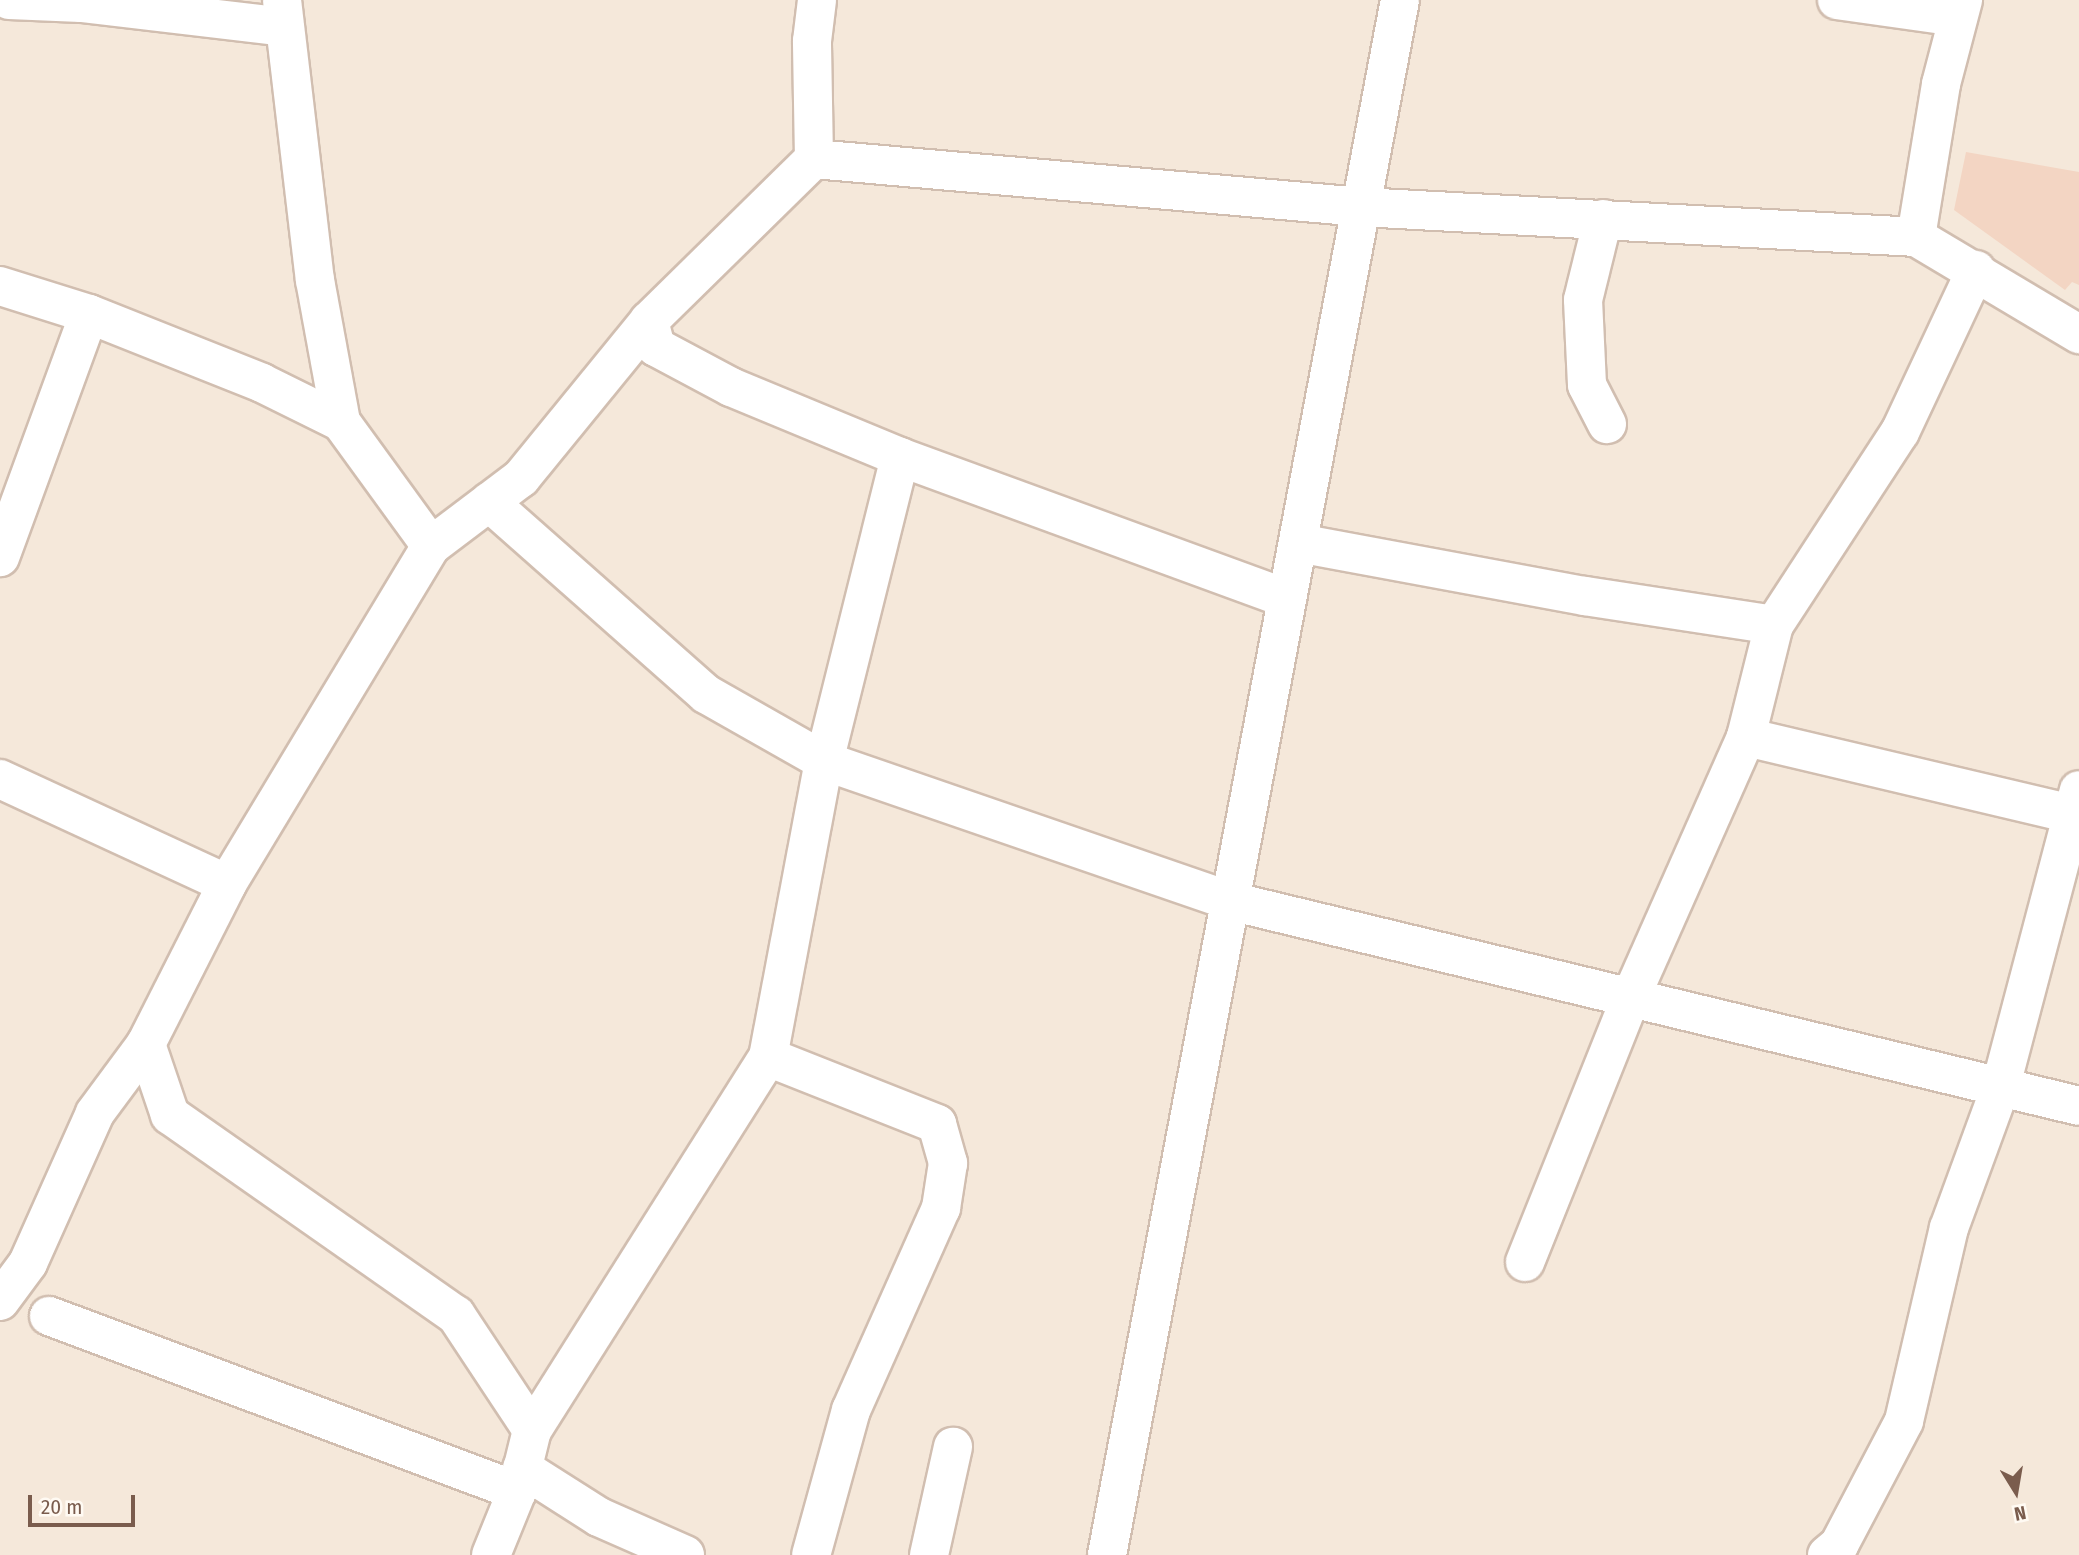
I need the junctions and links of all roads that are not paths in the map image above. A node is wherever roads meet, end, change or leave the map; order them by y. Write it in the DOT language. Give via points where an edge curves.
graph roads {
  1 [pos="9,0"];
  2 [pos="817,0"];
  3 [pos="1400,0"];
  4 [pos="1837,0"];
  5 [pos="1960,8"];
  6 [pos="284,13"];
  7 [pos="814,159"];
  8 [pos="1361,207"];
  9 [pos="1603,219"];
  10 [pos="1916,237"];
  11 [pos="1976,270"];
  12 [pos="0,286"];
  13 [pos="89,314"];
  14 [pos="649,321"];
  15 [pos="2079,334"];
  16 [pos="341,422"];
  17 [pos="1607,424"];
  18 [pos="900,457"];
  19 [pos="489,502"];
  20 [pos="1298,542"];
  21 [pos="431,545"];
  22 [pos="0,557"];
  23 [pos="1287,598"];
  24 [pos="1774,625"];
  25 [pos="1746,737"];
  26 [pos="824,761"];
  27 [pos="0,779"];
  28 [pos="2077,806"];
  29 [pos="227,884"];
  30 [pos="1230,901"];
  31 [pos="1630,999"];
  32 [pos="146,1044"];
  33 [pos="768,1057"];
  34 [pos="2000,1089"];
  35 [pos="2079,1106"];
  36 [pos="1525,1262"];
  37 [pos="0,1301"];
  38 [pos="49,1316"];
  39 [pos="532,1430"];
  40 [pos="953,1447"];
  41 [pos="520,1479"];
  42 [pos="491,1555"];
  43 [pos="685,1555"];
  44 [pos="811,1555"];
  45 [pos="929,1555"];
  46 [pos="1107,1555"];
  47 [pos="1827,1555"];
  1 -- 6 [label="street"];
  2 -- 7 [label="street" via="812,41"];
  3 -- 8 [label="street"];
  4 -- 5 [label="street"];
  5 -- 10 [label="street" via="1941,84"];
  6 -- 16 [label="street" via="315,281"];
  7 -- 8 [label="street"];
  7 -- 14 [label="street"];
  8 -- 9 [label="street"];
  8 -- 20 [label="street"];
  9 -- 10 [label="street"];
  9 -- 17 [label="street" via="1583,300 1587,385"];
  10 -- 11 [label="street"];
  11 -- 15 [label="street"];
  11 -- 24 [label="street" via="1899,432"];
  12 -- 13 [label="street"];
  13 -- 16 [label="street" via="262,383"];
  13 -- 22 [label="street"];
  14 -- 18 [label="street" via="656,347"];
  14 -- 19 [label="street" via="521,478"];
  16 -- 21 [label="street"];
  18 -- 23 [label="street"];
  18 -- 26 [label="street"];
  19 -- 21 [label="street"];
  19 -- 26 [label="street" via="706,694"];
  20 -- 23 [label="street"];
  20 -- 24 [label="street" via="1585,596"];
  21 -- 29 [label="street"];
  23 -- 30 [label="street"];
  24 -- 25 [label="street"];
  25 -- 28 [label="street"];
  25 -- 31 [label="street"];
  26 -- 30 [label="street"];
  26 -- 33 [label="street"];
  27 -- 29 [label="street"];
  28 -- 34 [label="street"];
  29 -- 32 [label="street"];
  30 -- 31 [label="street"];
  30 -- 46 [label="street"];
  31 -- 34 [label="street"];
  31 -- 36 [label="street"];
  32 -- 37 [label="street" via="95,1113 28,1263"];
  32 -- 39 [label="street" via="170,1115 456,1315"];
  33 -- 39 [label="street"];
  33 -- 44 [label="street" via="937,1125 948,1163 941,1208 851,1410"];
  34 -- 35 [label="street"];
  34 -- 47 [label="street" via="1949,1228 1904,1421 1839,1545"];
  38 -- 41 [label="street"];
  39 -- 41 [label="street"];
  40 -- 45 [label="street"];
  41 -- 42 [label="street"];
  41 -- 43 [label="street"];
}
